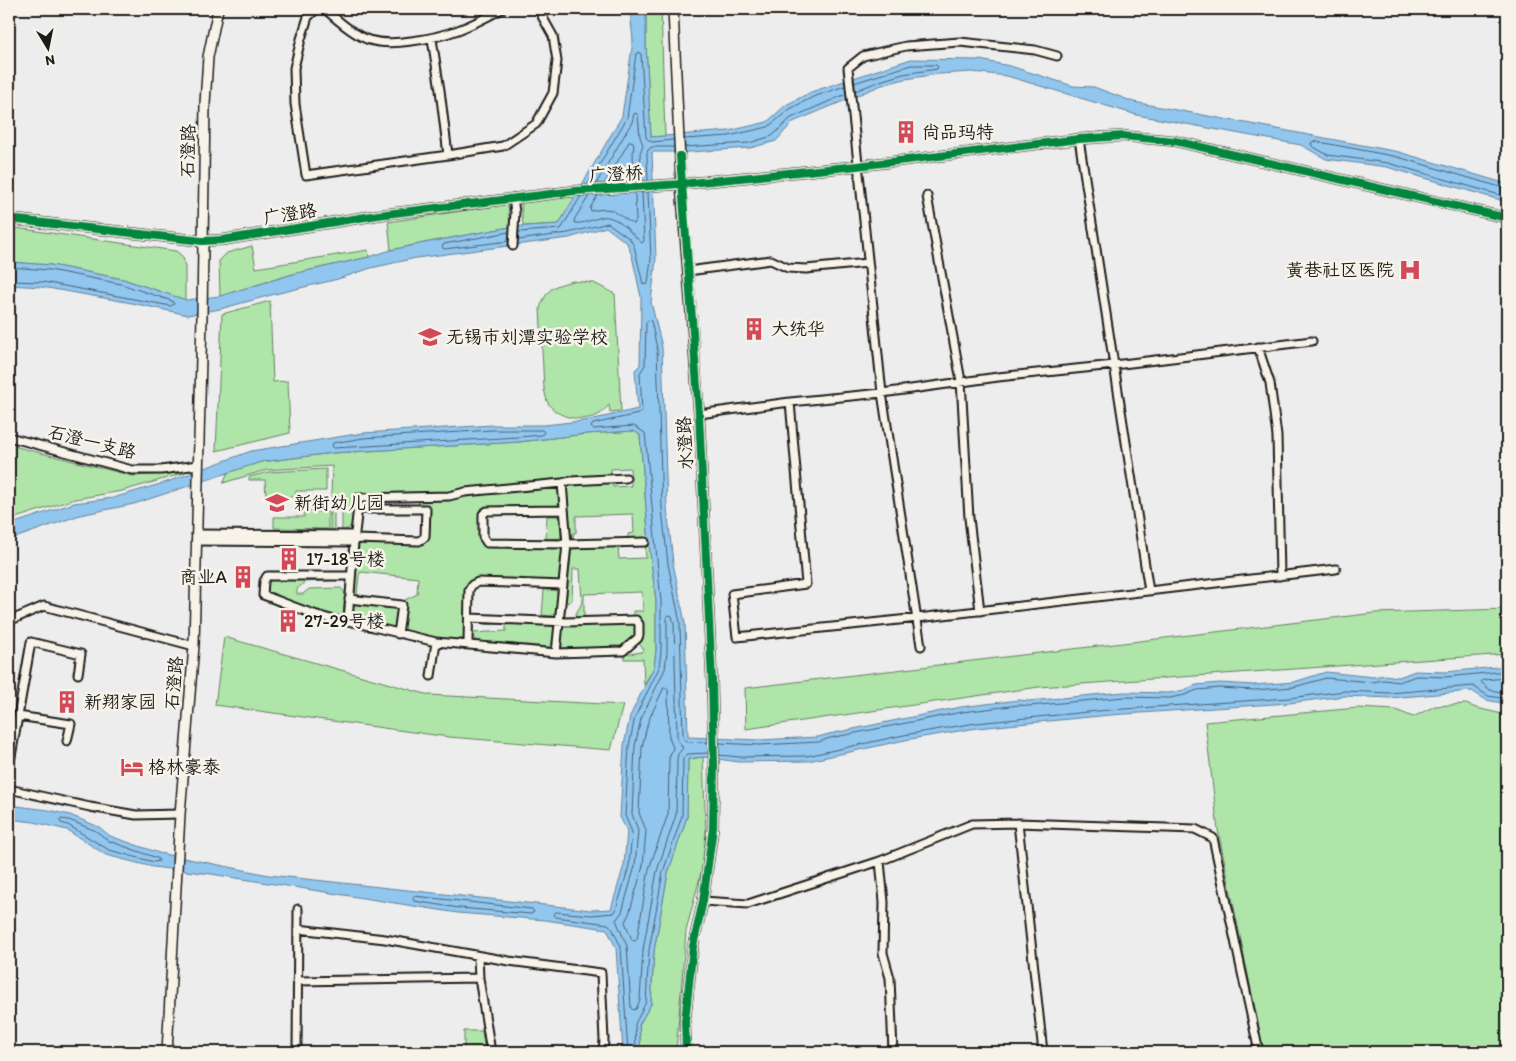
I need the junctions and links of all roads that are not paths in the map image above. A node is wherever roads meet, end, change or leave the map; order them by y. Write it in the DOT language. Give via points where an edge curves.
graph roads {
  1 [pos="218,9"];
  2 [pos="316,9"];
  3 [pos="325,9"];
  4 [pos="502,9"];
  5 [pos="538,9"];
  6 [pos="673,9"];
  7 [pos="432,39"];
  8 [pos="1057,56"];
  9 [pos="1079,139"];
  10 [pos="448,155"];
  11 [pos="858,166"];
  12 [pos="681,184"];
  13 [pos="575,191"];
  14 [pos="927,196"];
  15 [pos="513,198"];
  16 [pos="1507,218"];
  17 [pos="9,219"];
  18 [pos="202,241"];
  19 [pos="513,246"];
  20 [pos="868,263"];
  21 [pos="688,271"];
  22 [pos="1312,341"];
  23 [pos="1258,347"];
  24 [pos="1114,365"];
  25 [pos="961,381"];
  26 [pos="882,393"];
  27 [pos="790,402"];
  28 [pos="699,414"];
  29 [pos="9,437"];
  30 [pos="198,465"];
  31 [pos="626,478"];
  32 [pos="562,483"];
  33 [pos="414,497"];
  34 [pos="358,509"];
  35 [pos="413,509"];
  36 [pos="564,510"];
  37 [pos="196,538"];
  38 [pos="354,539"];
  39 [pos="645,542"];
  40 [pos="567,544"];
  41 [pos="1336,569"];
  42 [pos="351,576"];
  43 [pos="1280,576"];
  44 [pos="563,585"];
  45 [pos="1149,591"];
  46 [pos="349,599"];
  47 [pos="980,611"];
  48 [pos="469,618"];
  49 [pos="918,618"];
  50 [pos="560,620"];
  51 [pos="9,621"];
  52 [pos="348,621"];
  53 [pos="398,634"];
  54 [pos="436,642"];
  55 [pos="468,643"];
  56 [pos="194,646"];
  57 [pos="922,646"];
  58 [pos="556,652"];
  59 [pos="78,674"];
  60 [pos="431,676"];
  61 [pos="18,716"];
  62 [pos="66,741"];
  63 [pos="9,768"];
  64 [pos="9,789"];
  65 [pos="180,814"];
  66 [pos="1018,823"];
  67 [pos="880,861"];
  68 [pos="703,901"];
  69 [pos="298,909"];
  70 [pos="298,930"];
  71 [pos="478,956"];
  72 [pos="479,978"];
  73 [pos="297,981"];
  74 [pos="167,1052"];
  75 [pos="297,1052"];
  76 [pos="492,1052"];
  77 [pos="603,1052"];
  78 [pos="686,1052"];
  79 [pos="893,1052"];
  80 [pos="1043,1052"];
  81 [pos="1259,1052"];
  1 -- 18 [label="street, 石澄路" via="208,57 204,104"];
  2 -- 10 [label="street" via="308,18 294,68 295,104 306,175"];
  3 -- 7 [label="street" via="369,40 394,43"];
  4 -- 7 [label="street"];
  5 -- 10 [label="street" via="553,36 557,61 553,94 536,124 503,146"];
  6 -- 12 [label="street, 水澄路"];
  7 -- 10 [label="street"];
  8 -- 11 [label="street" via="1035,50 960,42 906,46 863,56 848,68"];
  9 -- 11 [label="street, 广澄桥"];
  9 -- 16 [label="street, 广澄桥" via="1123,136 1175,141"];
  9 -- 24 [label="street"];
  11 -- 12 [label="street, 广澄桥"];
  11 -- 20 [label="street"];
  12 -- 13 [label="street, 广澄桥"];
  12 -- 21 [label="street, 水澄路"];
  13 -- 15 [label="street, 广澄路"];
  14 -- 25 [label="street"];
  15 -- 18 [label="street, 广澄路"];
  15 -- 19 [label="street"];
  17 -- 18 [label="street, 广澄路"];
  18 -- 30 [label="street, 石澄路"];
  20 -- 21 [label="street" via="797,269 771,260"];
  20 -- 26 [label="street"];
  21 -- 28 [label="street, 水澄路"];
  22 -- 23 [label="street"];
  23 -- 24 [label="street"];
  23 -- 43 [label="street" via="1270,383 1276,436"];
  24 -- 25 [label="street"];
  24 -- 45 [label="street"];
  25 -- 26 [label="street"];
  25 -- 47 [label="street" via="969,518"];
  26 -- 27 [label="street"];
  26 -- 49 [label="street"];
  27 -- 28 [label="street"];
  27 -- 49 [label="street" via="806,584 732,594 737,637"];
  28 -- 68 [label="street, 水澄路" via="714,765 713,828"];
  29 -- 30 [label="street, 石澄一支路" via="132,470"];
  30 -- 37 [label="street, 石澄路"];
  31 -- 32 [label="street"];
  32 -- 33 [label="street"];
  32 -- 36 [label="street"];
  33 -- 34 [label="street" via="359,498"];
  33 -- 35 [label="street"];
  34 -- 35 [label="street"];
  34 -- 38 [label="street"];
  35 -- 38 [label="street" via="426,509 425,537 419,541"];
  36 -- 40 [label="street"];
  36 -- 40 [label="street" via="487,511 483,514 483,537 487,543"];
  37 -- 38 [label="street"];
  37 -- 56 [label="street, 石澄路"];
  38 -- 42 [label="street"];
  39 -- 40 [label="street"];
  40 -- 44 [label="street"];
  41 -- 43 [label="street"];
  42 -- 46 [label="street"];
  42 -- 52 [label="street" via="267,576 263,594 311,613"];
  43 -- 45 [label="street"];
  44 -- 48 [label="street" via="478,582 469,590"];
  44 -- 50 [label="street"];
  45 -- 47 [label="street"];
  46 -- 52 [label="street"];
  46 -- 53 [label="street" via="402,605"];
  47 -- 49 [label="street"];
  48 -- 50 [label="street"];
  48 -- 55 [label="street"];
  49 -- 57 [label="street"];
  50 -- 58 [label="street"];
  50 -- 58 [label="street" via="636,620 640,629 638,638 622,651"];
  51 -- 56 [label="street" via="44,606"];
  52 -- 53 [label="street"];
  53 -- 54 [label="street"];
  54 -- 58 [label="street"];
  54 -- 60 [label="street"];
  56 -- 65 [label="street, 石澄路"];
  59 -- 61 [label="street" via="81,654 32,642"];
  61 -- 62 [label="street" via="71,724"];
  61 -- 63 [label="street"];
  64 -- 65 [label="street" via="136,815"];
  65 -- 74 [label="street, 石澄路"];
  66 -- 67 [label="street" via="972,824"];
  66 -- 80 [label="street"];
  66 -- 81 [label="street" via="1195,829 1212,838"];
  67 -- 68 [label="street" via="748,904"];
  67 -- 79 [label="street" via="884,902 883,953 890,978"];
  68 -- 78 [label="street, 水澄路" via="692,946 685,1021"];
  69 -- 70 [label="street"];
  70 -- 71 [label="street" via="385,939"];
  70 -- 73 [label="street"];
  71 -- 72 [label="street"];
  71 -- 77 [label="street" via="601,973"];
  72 -- 73 [label="street"];
  72 -- 76 [label="street"];
  73 -- 75 [label="street"];
}
